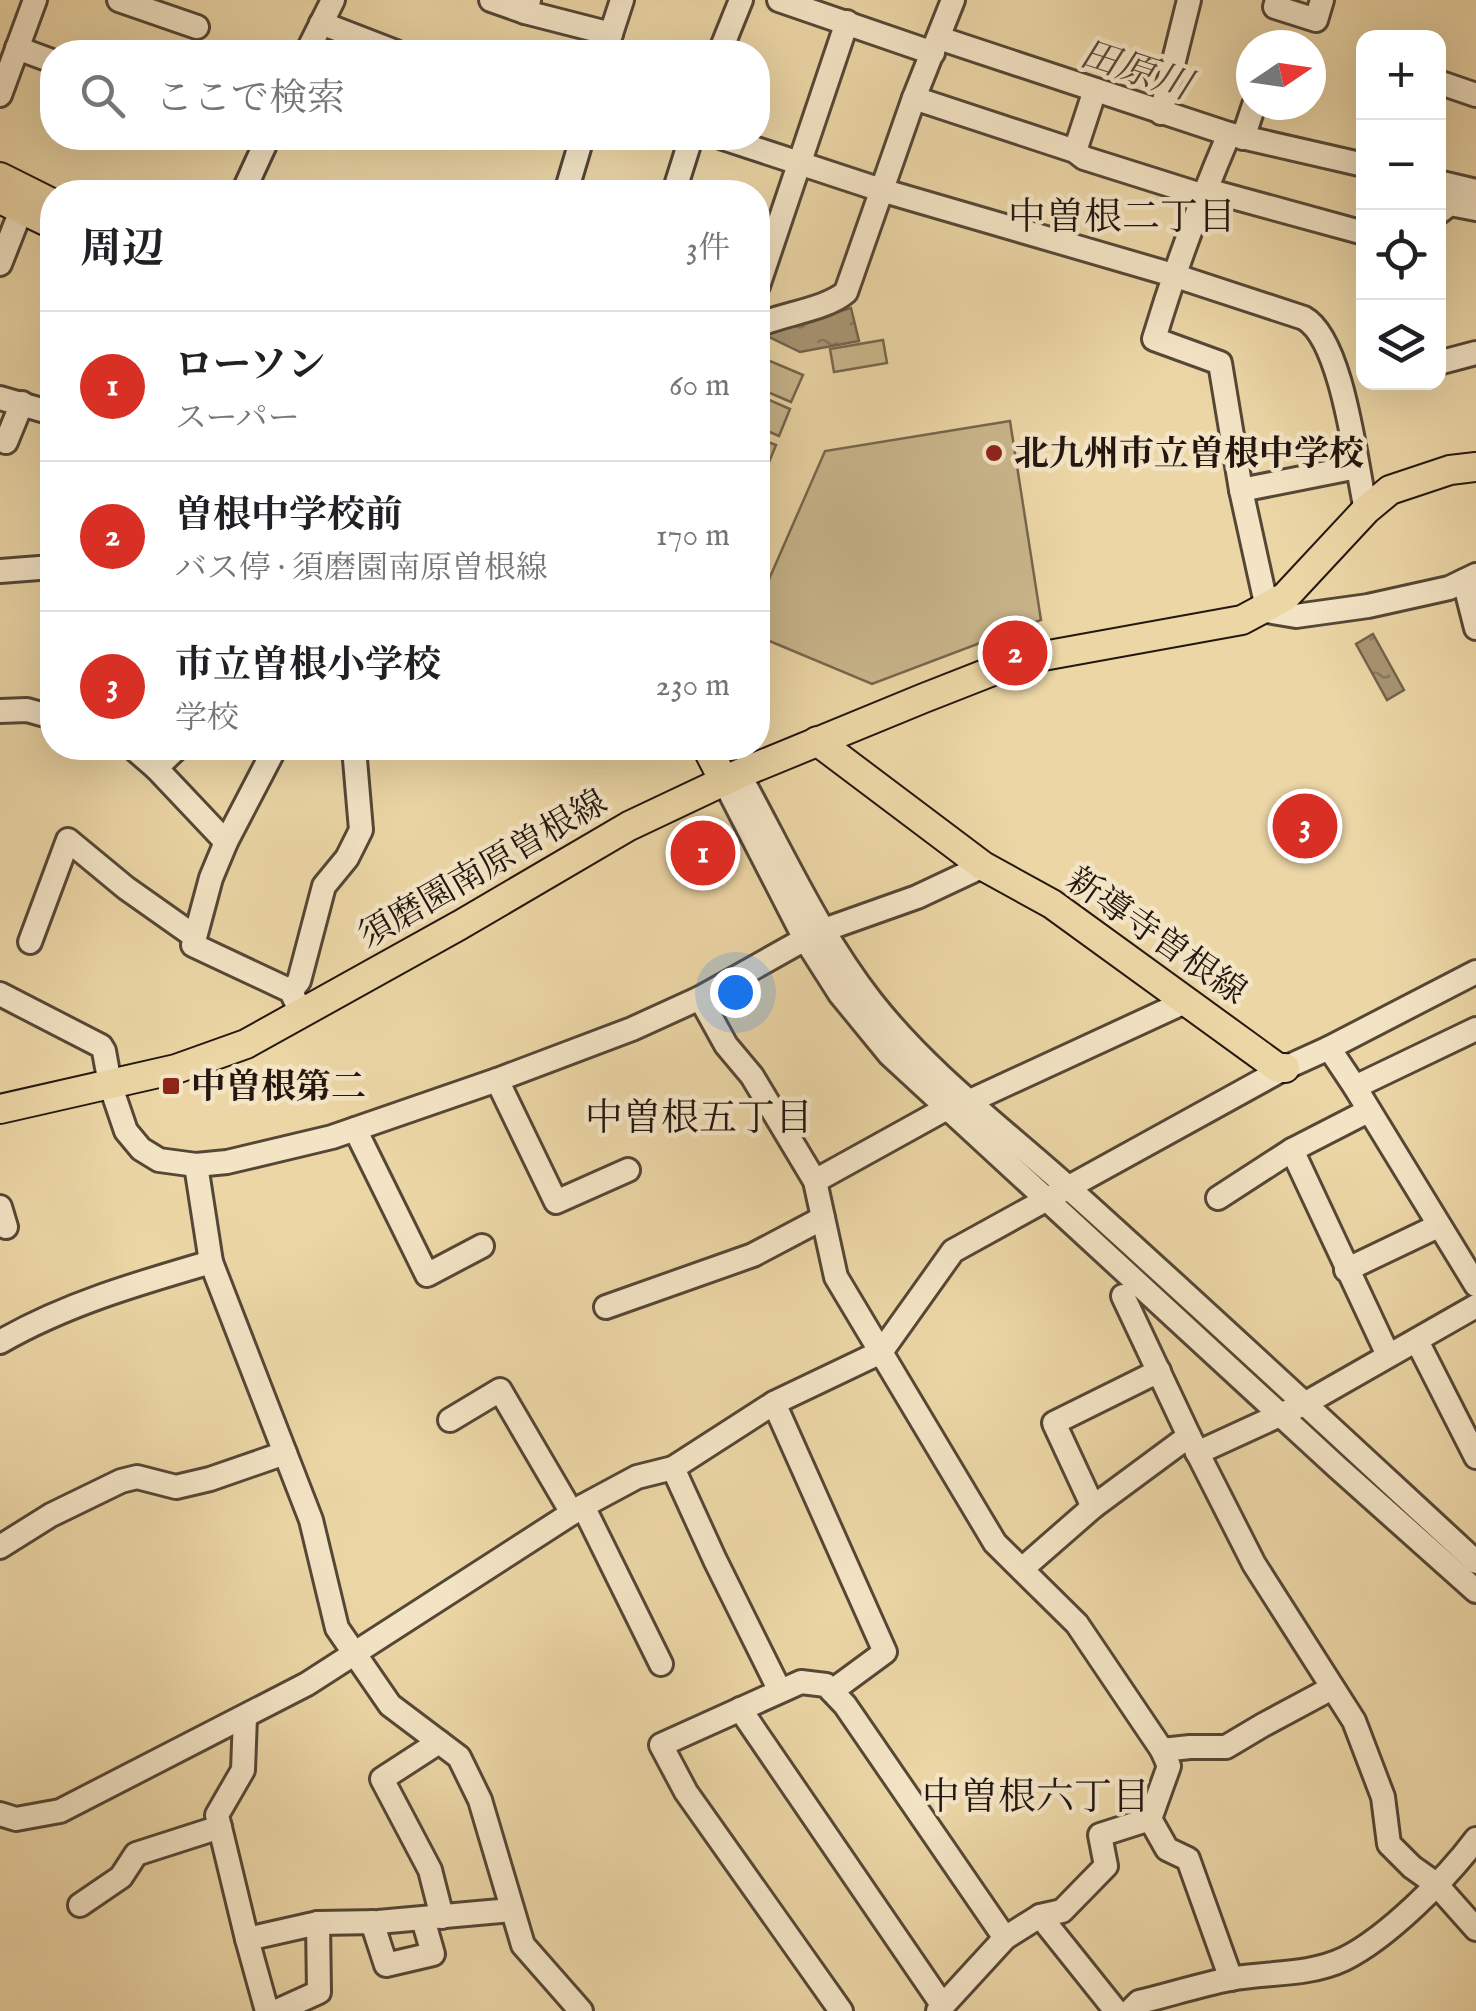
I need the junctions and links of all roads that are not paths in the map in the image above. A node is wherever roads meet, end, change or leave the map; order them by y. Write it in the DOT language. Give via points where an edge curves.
graph roads {
  1 [pos="34,0"];
  2 [pos="120,0"];
  3 [pos="333,0"];
  4 [pos="490,0"];
  5 [pos="622,0"];
  6 [pos="740,0"];
  7 [pos="780,0"];
  8 [pos="953,0"];
  9 [pos="1188,0"];
  10 [pos="1277,0"];
  11 [pos="1322,0"];
  12 [pos="527,6"];
  13 [pos="840,13"];
  14 [pos="322,23"];
  15 [pos="197,27"];
  16 [pos="314,40"];
  17 [pos="365,40"];
  18 [pos="601,40"];
  19 [pos="609,40"];
  20 [pos="725,40"];
  21 [pos="936,45"];
  22 [pos="10,56"];
  23 [pos="40,60"];
  24 [pos="1446,85"];
  25 [pos="1094,90"];
  26 [pos="0,95"];
  27 [pos="1476,95"];
  28 [pos="914,98"];
  29 [pos="1161,113"];
  30 [pos="1245,120"];
  31 [pos="1236,136"];
  32 [pos="260,150"];
  33 [pos="578,150"];
  34 [pos="688,150"];
  35 [pos="761,150"];
  36 [pos="1075,151"];
  37 [pos="799,162"];
  38 [pos="1356,163"];
  39 [pos="0,177"];
  40 [pos="249,180"];
  41 [pos="570,180"];
  42 [pos="678,180"];
  43 [pos="1446,184"];
  44 [pos="881,190"];
  45 [pos="1476,192"];
  46 [pos="1204,193"];
  47 [pos="40,197"];
  48 [pos="11,204"];
  49 [pos="1476,209"];
  50 [pos="1442,210"];
  51 [pos="40,218"];
  52 [pos="770,228"];
  53 [pos="1356,231"];
  54 [pos="0,264"];
  55 [pos="1174,275"];
  56 [pos="770,320"];
  57 [pos="1476,353"];
  58 [pos="1446,361"];
  59 [pos="1353,380"];
  60 [pos="11,400"];
  61 [pos="40,409"];
  62 [pos="6,442"];
  63 [pos="1357,467"];
  64 [pos="1476,467"];
  65 [pos="1242,490"];
  66 [pos="1366,510"];
  67 [pos="40,568"];
  68 [pos="0,571"];
  69 [pos="1470,578"];
  70 [pos="1262,610"];
  71 [pos="1476,628"];
  72 [pos="0,711"];
  73 [pos="40,714"];
  74 [pos="817,742"];
  75 [pos="147,760"];
  76 [pos="164,760"];
  77 [pos="269,760"];
  78 [pos="355,760"];
  79 [pos="717,760"];
  80 [pos="728,760"];
  81 [pos="156,768"];
  82 [pos="732,777"];
  83 [pos="226,842"];
  84 [pos="984,866"];
  85 [pos="815,935"];
  86 [pos="194,936"];
  87 [pos="30,942"];
  88 [pos="1476,972"];
  89 [pos="0,994"];
  90 [pos="700,998"];
  91 [pos="296,1002"];
  92 [pos="1187,1002"];
  93 [pos="1476,1030"];
  94 [pos="1329,1048"];
  95 [pos="1286,1068"];
  96 [pos="497,1080"];
  97 [pos="110,1084"];
  98 [pos="1354,1087"];
  99 [pos="958,1105"];
  100 [pos="0,1110"];
  101 [pos="1368,1111"];
  102 [pos="356,1129"];
  103 [pos="1292,1150"];
  104 [pos="196,1165"];
  105 [pos="628,1170"];
  106 [pos="815,1181"];
  107 [pos="1058,1193"];
  108 [pos="1218,1198"];
  109 [pos="823,1218"];
  110 [pos="1438,1226"];
  111 [pos="482,1246"];
  112 [pos="211,1262"];
  113 [pos="1346,1270"];
  114 [pos="1476,1285"];
  115 [pos="1123,1296"];
  116 [pos="1476,1306"];
  117 [pos="606,1307"];
  118 [pos="1418,1341"];
  119 [pos="0,1342"];
  120 [pos="881,1352"];
  121 [pos="1388,1355"];
  122 [pos="1159,1371"];
  123 [pos="1306,1403"];
  124 [pos="774,1404"];
  125 [pos="1280,1414"];
  126 [pos="450,1420"];
  127 [pos="1193,1445"];
  128 [pos="285,1452"];
  129 [pos="1362,1456"];
  130 [pos="1476,1457"];
  131 [pos="1337,1467"];
  132 [pos="672,1468"];
  133 [pos="1093,1507"];
  134 [pos="578,1510"];
  135 [pos="1476,1544"];
  136 [pos="0,1547"];
  137 [pos="1476,1562"];
  138 [pos="1022,1570"];
  139 [pos="1476,1591"];
  140 [pos="1476,1611"];
  141 [pos="352,1653"];
  142 [pos="661,1664"];
  143 [pos="1332,1688"];
  144 [pos="780,1691"];
  145 [pos="832,1691"];
  146 [pos="740,1709"];
  147 [pos="245,1717"];
  148 [pos="439,1742"];
  149 [pos="1162,1750"];
  150 [pos="0,1814"];
  151 [pos="1150,1818"];
  152 [pos="220,1827"];
  153 [pos="1476,1839"];
  154 [pos="1436,1884"];
  155 [pos="80,1905"];
  156 [pos="511,1910"];
  157 [pos="1040,1916"];
  158 [pos="432,1918"];
  159 [pos="372,1922"];
  160 [pos="318,1923"];
  161 [pos="1476,1929"];
  162 [pos="1004,1938"];
  163 [pos="246,1939"];
  164 [pos="1231,1979"];
  165 [pos="312,2004"];
  166 [pos="940,2008"];
  167 [pos="267,2011"];
  168 [pos="276,2011"];
  169 [pos="581,2011"];
  170 [pos="841,2011"];
  171 [pos="1116,2011"];
  172 [pos="1130,2011"];
  1 -- 22 [label="street"];
  2 -- 15 [label="street"];
  3 -- 14 [label="street"];
  4 -- 12 [label="street"];
  5 -- 19 [label="street"];
  6 -- 20 [label="street"];
  7 -- 13 [label="street"];
  8 -- 21 [label="street"];
  9 -- 29 [label="street"];
  10 -- 11 [label="street" via="1275,7 1316,20"];
  12 -- 18 [label="street"];
  13 -- 21 [label="street"];
  13 -- 37 [label="street"];
  14 -- 16 [label="street"];
  14 -- 17 [label="street"];
  21 -- 25 [label="street"];
  21 -- 28 [label="street"];
  22 -- 23 [label="street"];
  22 -- 26 [label="street"];
  24 -- 27 [label="street"];
  25 -- 29 [label="street"];
  25 -- 36 [label="street"];
  28 -- 36 [label="street"];
  28 -- 44 [label="street"];
  29 -- 31 [label="street"];
  30 -- 31 [label="street"];
  31 -- 38 [label="street"];
  31 -- 46 [label="street"];
  32 -- 40 [label="street"];
  33 -- 41 [label="street"];
  34 -- 42 [label="street"];
  35 -- 37 [label="street"];
  36 -- 46 [label="street"];
  37 -- 44 [label="street"];
  37 -- 52 [label="street"];
  39 -- 47 [label="main road"];
  43 -- 45 [label="street"];
  44 -- 55 [label="street"];
  44 -- 56 [label="street" via="846,292 835,302"];
  46 -- 53 [label="street"];
  46 -- 55 [label="street"];
  48 -- 51 [label="main road"];
  48 -- 54 [label="street"];
  49 -- 50 [label="street" via="1450,204"];
  55 -- 59 [label="street" via="1315,324"];
  55 -- 65 [label="street" via="1154,339 1220,362"];
  57 -- 58 [label="street"];
  59 -- 63 [label="street"];
  60 -- 61 [label="street"];
  60 -- 62 [label="street"];
  63 -- 65 [label="street"];
  63 -- 66 [label="street"];
  64 -- 66 [label="main road, 須磨園南原曽根線" via="1390,490"];
  65 -- 70 [label="street"];
  66 -- 70 [label="main road, 須磨園南原曽根線" via="1285,597"];
  67 -- 68 [label="street"];
  69 -- 70 [label="street" via="1368,606 1296,616"];
  69 -- 71 [label="street"];
  70 -- 74 [label="main road, 須磨園南原曽根線" via="1242,620 1021,660"];
  72 -- 73 [label="street"];
  74 -- 82 [label="main road, 須磨園南原曽根線"];
  74 -- 84 [label="main road, 新導寺曽根線"];
  75 -- 81 [label="street"];
  76 -- 81 [label="street"];
  77 -- 83 [label="street"];
  78 -- 91 [label="street" via="360,830 324,886"];
  79 -- 82 [label="main road"];
  80 -- 82 [label="main road"];
  81 -- 83 [label="street"];
  82 -- 85 [label="street"];
  82 -- 91 [label="main road, 須磨園南原曽根線" via="629,826 460,925"];
  83 -- 86 [label="street"];
  84 -- 85 [label="street"];
  84 -- 92 [label="main road, 新導寺曽根線" via="1052,904"];
  85 -- 90 [label="street"];
  85 -- 99 [label="street"];
  86 -- 87 [label="street" via="68,840"];
  86 -- 91 [label="street" via="193,946"];
  88 -- 94 [label="street"];
  89 -- 97 [label="street" via="100,1046"];
  90 -- 96 [label="street"];
  90 -- 106 [label="street"];
  91 -- 97 [label="main road, 須磨園南原曽根線" via="246,1044"];
  92 -- 95 [label="main road, 新導寺曽根線"];
  92 -- 99 [label="street"];
  93 -- 98 [label="street"];
  94 -- 95 [label="street"];
  94 -- 98 [label="street"];
  95 -- 107 [label="street"];
  96 -- 102 [label="street"];
  96 -- 105 [label="street" via="556,1202"];
  97 -- 100 [label="main road, 須磨園南原曽根線"];
  97 -- 104 [label="street" via="126,1131 141,1148 159,1160"];
  98 -- 101 [label="street"];
  99 -- 106 [label="street"];
  99 -- 107 [label="street"];
  101 -- 103 [label="street"];
  101 -- 110 [label="street"];
  102 -- 104 [label="street"];
  102 -- 111 [label="street" via="428,1275"];
  103 -- 108 [label="street"];
  103 -- 113 [label="street"];
  104 -- 112 [label="street"];
  106 -- 109 [label="street"];
  107 -- 120 [label="street" via="953,1251"];
  107 -- 123 [label="street"];
  107 -- 125 [label="street"];
  109 -- 117 [label="street" via="753,1255"];
  109 -- 120 [label="street" via="836,1276"];
  110 -- 113 [label="street"];
  110 -- 114 [label="street"];
  112 -- 119 [label="street" via="109,1292"];
  112 -- 128 [label="street"];
  113 -- 121 [label="street"];
  115 -- 122 [label="street"];
  116 -- 118 [label="street"];
  118 -- 121 [label="street"];
  118 -- 130 [label="street"];
  120 -- 124 [label="street"];
  120 -- 138 [label="street" via="995,1543"];
  121 -- 123 [label="street"];
  122 -- 127 [label="street"];
  122 -- 133 [label="street" via="1054,1423"];
  123 -- 125 [label="street"];
  123 -- 129 [label="street"];
  124 -- 132 [label="street"];
  124 -- 145 [label="street" via="885,1652"];
  125 -- 127 [label="street"];
  125 -- 131 [label="street"];
  126 -- 134 [label="street" via="500,1390"];
  127 -- 133 [label="street"];
  127 -- 143 [label="street" via="1254,1564"];
  128 -- 136 [label="street" via="176,1487 137,1477 121,1481"];
  128 -- 141 [label="street" via="311,1520 337,1628"];
  129 -- 135 [label="street"];
  129 -- 137 [label="street"];
  131 -- 139 [label="street"];
  131 -- 140 [label="street" via="1358,1504"];
  132 -- 134 [label="street" via="636,1477"];
  132 -- 144 [label="street"];
  133 -- 138 [label="street"];
  134 -- 141 [label="street"];
  134 -- 142 [label="street"];
  138 -- 149 [label="street" via="1077,1624"];
  141 -- 147 [label="street"];
  141 -- 148 [label="street" via="390,1705"];
  143 -- 149 [label="street" via="1226,1747"];
  143 -- 154 [label="street" via="1354,1721 1379,1784 1389,1844"];
  144 -- 145 [label="street" via="802,1682"];
  144 -- 146 [label="street"];
  145 -- 162 [label="street"];
  146 -- 166 [label="street"];
  146 -- 170 [label="street" via="660,1745"];
  147 -- 150 [label="street" via="60,1811 16,1820"];
  147 -- 152 [label="street" via="243,1770 217,1815"];
  148 -- 156 [label="street" via="459,1758 480,1800"];
  148 -- 158 [label="street" via="382,1779 430,1870"];
  149 -- 151 [label="street" via="1168,1766"];
  151 -- 157 [label="street" via="1100,1836 1106,1866 1062,1910"];
  151 -- 164 [label="street" via="1167,1849 1188,1859"];
  152 -- 155 [label="street" via="136,1854 120,1877"];
  152 -- 163 [label="street"];
  153 -- 154 [label="street"];
  154 -- 161 [label="street"];
  154 -- 164 [label="street" via="1391,1928 1342,1960 1308,1971"];
  156 -- 158 [label="street"];
  156 -- 169 [label="street" via="523,1945"];
  157 -- 162 [label="street"];
  157 -- 171 [label="street"];
  158 -- 159 [label="street"];
  158 -- 159 [label="street" via="433,1954 386,1965"];
  159 -- 160 [label="street"];
  160 -- 163 [label="street"];
  160 -- 165 [label="street" via="319,1992"];
  162 -- 166 [label="street"];
  163 -- 167 [label="street"];
  164 -- 172 [label="street" via="1139,2002"];
  165 -- 168 [label="street"];
}
